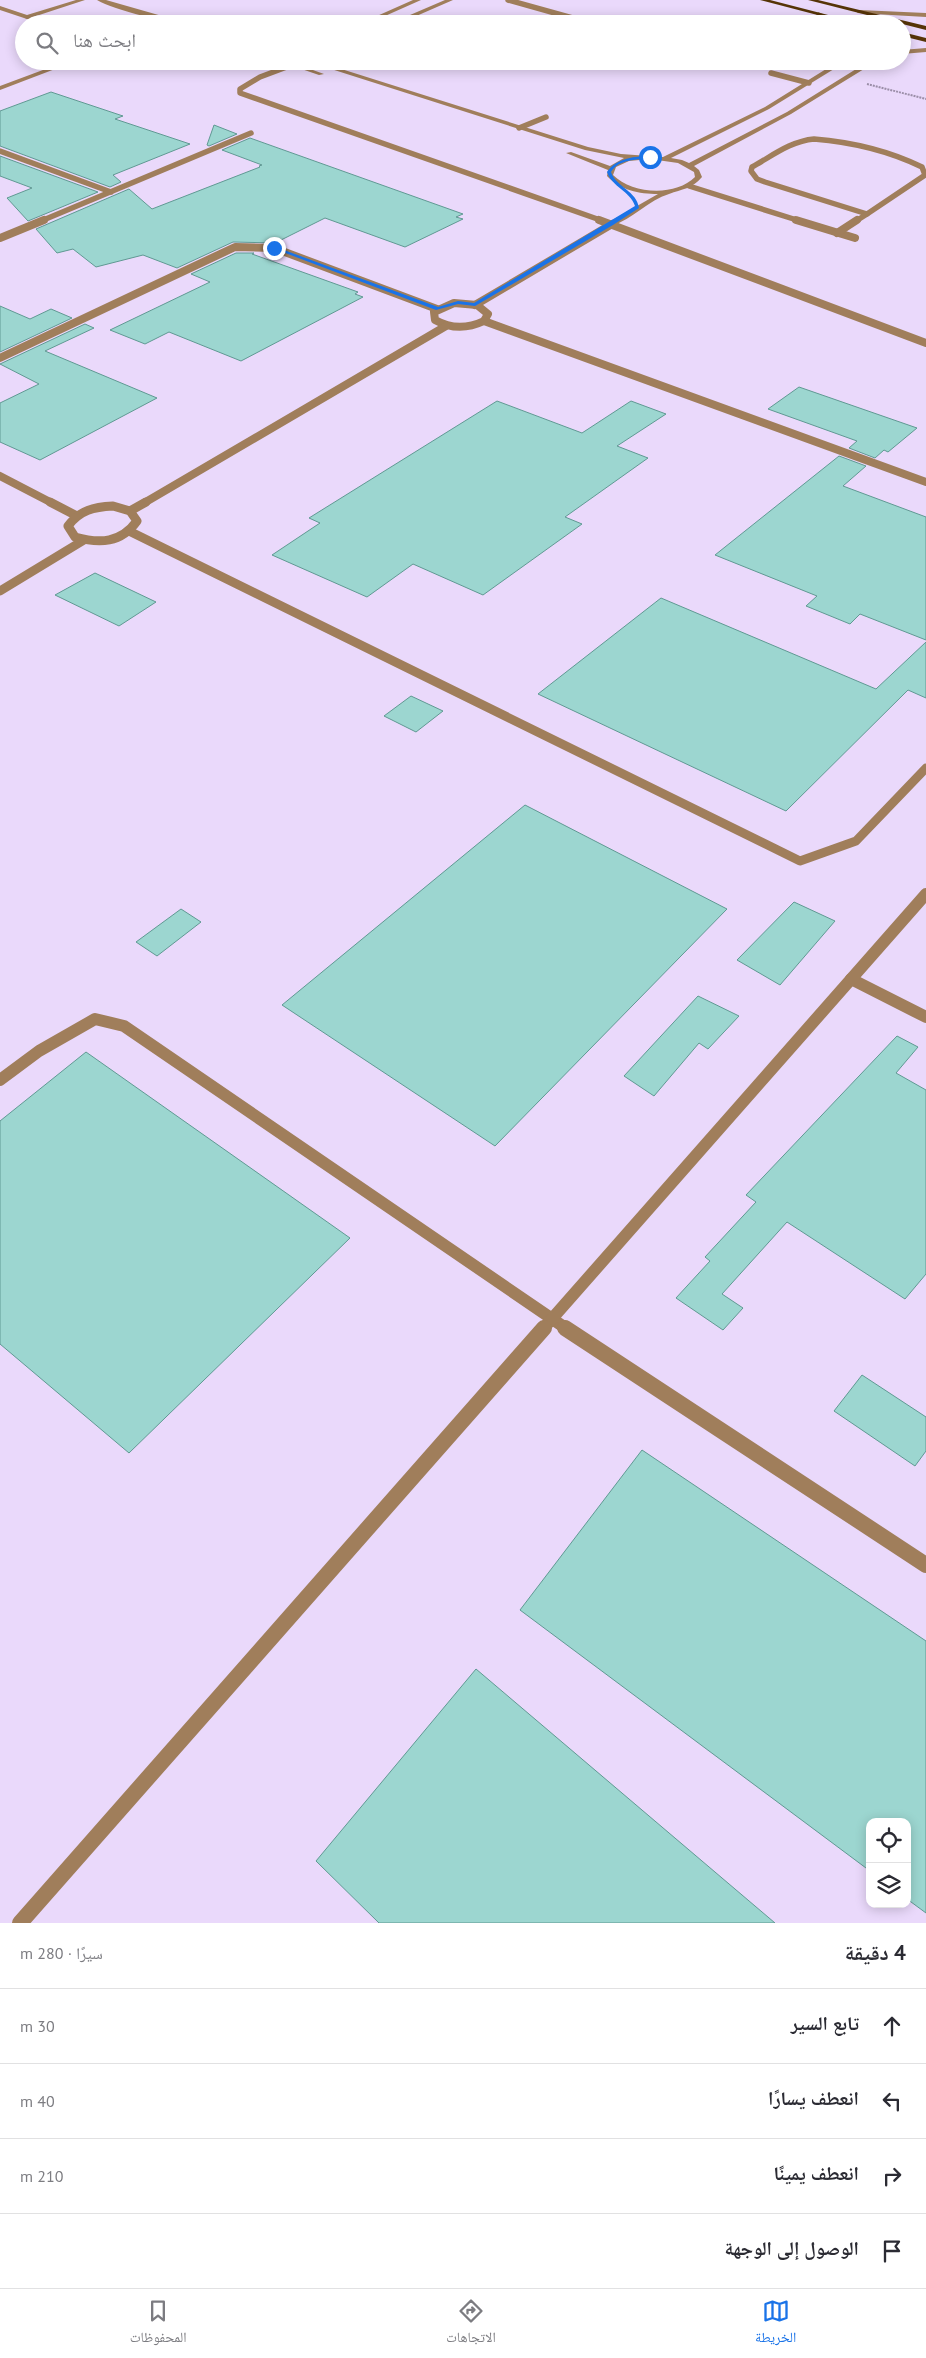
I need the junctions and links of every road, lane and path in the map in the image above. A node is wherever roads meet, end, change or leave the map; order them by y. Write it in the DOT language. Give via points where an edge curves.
graph roads {
  1 [pos="82,0"];
  2 [pos="100,0"];
  3 [pos="418,0"];
  4 [pos="450,0"];
  5 [pos="508,0"];
  6 [pos="763,0"];
  7 [pos="811,0"];
  8 [pos="0,8"];
  9 [pos="859,12"];
  10 [pos="818,14"];
  11 [pos="21,15"];
  12 [pos="33,15"];
  13 [pos="149,15"];
  14 [pos="383,15"];
  15 [pos="414,15"];
  16 [pos="562,15"];
  17 [pos="822,15"];
  18 [pos="872,15"];
  19 [pos="926,15"];
  20 [pos="911,24"];
  21 [pos="926,28"];
  22 [pos="911,36"];
  23 [pos="926,40"];
  24 [pos="926,50"];
  25 [pos="911,51"];
  26 [pos="49,70"];
  27 [pos="280,70"];
  28 [pos="308,70"];
  29 [pos="337,70"];
  30 [pos="830,70"];
  31 [pos="860,70"];
  32 [pos="771,73"];
  33 [pos="330,77"];
  34 [pos="847,79"];
  35 [pos="809,83"];
  36 [pos="0,88"];
  37 [pos="926,99"];
  38 [pos="767,108"];
  39 [pos="789,114"];
  40 [pos="546,117"];
  41 [pos="519,128"];
  42 [pos="251,133"];
  43 [pos="557,149"];
  44 [pos="0,151"];
  45 [pos="648,157"];
  46 [pos="665,158"];
  47 [pos="691,165"];
  48 [pos="610,169"];
  49 [pos="619,184"];
  50 [pos="689,186"];
  51 [pos="678,190"];
  52 [pos="111,192"];
  53 [pos="638,207"];
  54 [pos="868,214"];
  55 [pos="612,224"];
  56 [pos="837,233"];
  57 [pos="0,238"];
  58 [pos="855,238"];
  59 [pos="475,305"];
  60 [pos="437,309"];
  61 [pos="484,321"];
  62 [pos="446,326"];
  63 [pos="926,343"];
  64 [pos="0,358"];
  65 [pos="0,476"];
  66 [pos="926,482"];
  67 [pos="130,511"];
  68 [pos="75,515"];
  69 [pos="131,532"];
  70 [pos="84,540"];
  71 [pos="0,591"];
  72 [pos="926,768"];
  73 [pos="926,894"];
  74 [pos="851,979"];
  75 [pos="926,1017"];
  76 [pos="0,1080"];
  77 [pos="552,1319"];
  78 [pos="926,1565"];
  79 [pos="20,1923"];
  1 -- 12 [label="street"];
  2 -- 13 [label="street"];
  3 -- 14 [label="street"];
  4 -- 15 [label="street"];
  5 -- 16 [label="lane"];
  6 -- 10 [label="main road"];
  7 -- 9 [label="main road"];
  8 -- 11 [label="street"];
  9 -- 18 [label="main road"];
  9 -- 19 [label="street"];
  10 -- 17 [label="main road"];
  20 -- 21 [label="main road"];
  22 -- 23 [label="main road"];
  24 -- 25 [label="street"];
  26 -- 36 [label="street"];
  27 -- 55 [label="lane" via="246,84 240,93"];
  28 -- 33 [label="street"];
  29 -- 41 [label="street"];
  30 -- 35 [label="street"];
  31 -- 34 [label="street"];
  32 -- 35 [label="lane"];
  34 -- 37 [label="path"];
  34 -- 39 [label="street"];
  35 -- 38 [label="street"];
  38 -- 39 [label="street"];
  38 -- 46 [label="street"];
  39 -- 47 [label="street"];
  40 -- 41 [label="lane"];
  41 -- 45 [label="street" via="587,149 621,156"];
  42 -- 52 [label="lane"];
  43 -- 48 [label="street"];
  44 -- 52 [label="lane"];
  45 -- 46 [label="street"];
  45 -- 48 [label="street" via="622,161"];
  46 -- 47 [label="street"];
  47 -- 50 [label="street" via="699,174"];
  48 -- 49 [label="street" via="611,178"];
  49 -- 51 [label="street" via="646,191"];
  49 -- 53 [label="street" via="634,197"];
  50 -- 51 [label="street"];
  50 -- 56 [label="lane"];
  51 -- 53 [label="street"];
  52 -- 57 [label="lane"];
  53 -- 55 [label="street"];
  54 -- 54 [label="lane" via="925,175 922,167 908,160 814,138 797,142 752,167 757,179 764,182"];
  54 -- 56 [label="lane"];
  55 -- 59 [label="lane"];
  55 -- 63 [label="lane"];
  56 -- 58 [label="lane"];
  59 -- 60 [label="lane" via="458,303"];
  59 -- 61 [label="lane" via="486,310"];
  60 -- 62 [label="lane" via="435,320"];
  60 -- 64 [label="lane" via="274,248 235,247"];
  61 -- 62 [label="lane" via="471,326"];
  61 -- 66 [label="lane"];
  62 -- 67 [label="lane"];
  65 -- 68 [label="lane"];
  67 -- 68 [label="lane" via="113,506 92,508"];
  67 -- 69 [label="lane" via="137,521"];
  68 -- 70 [label="lane" via="68,526 75,536"];
  69 -- 70 [label="lane" via="114,540"];
  69 -- 72 [label="lane" via="800,861 856,841"];
  70 -- 71 [label="lane"];
  73 -- 74 [label="lane"];
  74 -- 75 [label="lane"];
  74 -- 77 [label="lane"];
  76 -- 77 [label="lane" via="39,1051 94,1019 124,1026"];
  77 -- 78 [label="lane"];
  77 -- 79 [label="lane"];
}
